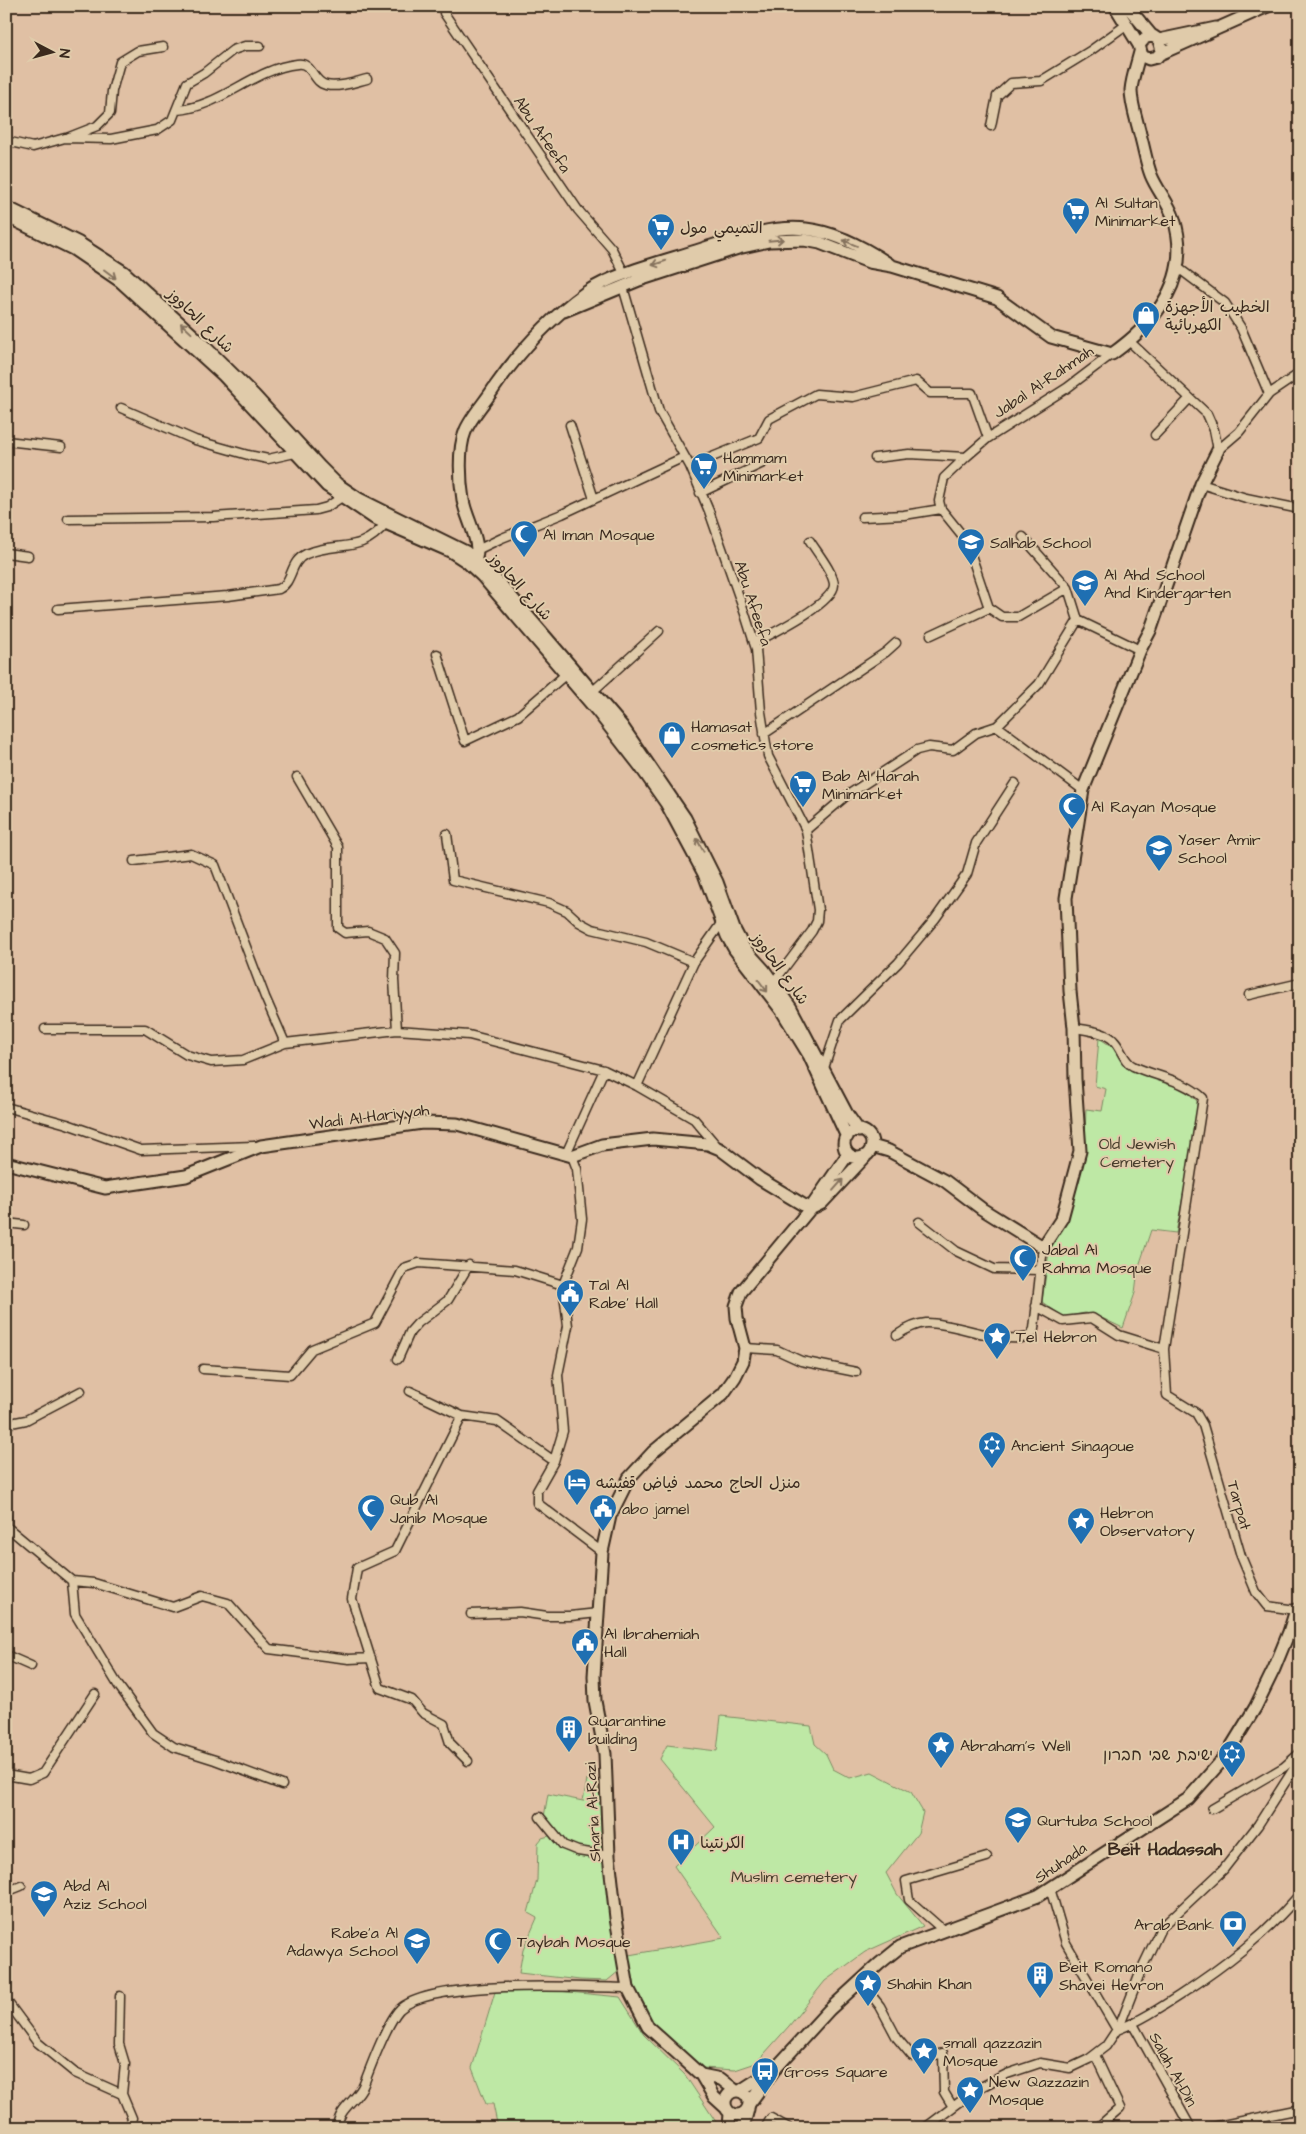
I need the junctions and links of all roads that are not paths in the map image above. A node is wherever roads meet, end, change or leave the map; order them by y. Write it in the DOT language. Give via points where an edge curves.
graph roads {
  1 [pos="445,6"];
  2 [pos="1115,6"];
  3 [pos="1127,6"];
  4 [pos="1268,6"];
  5 [pos="1126,24"];
  6 [pos="1216,28"];
  7 [pos="1155,38"];
  8 [pos="260,46"];
  9 [pos="163,47"];
  10 [pos="1147,53"];
  11 [pos="367,79"];
  12 [pos="177,110"];
  13 [pos="991,126"];
  14 [pos="65,138"];
  15 [pos="6,141"];
  16 [pos="6,207"];
  17 [pos="6,216"];
  18 [pos="892,266"];
  19 [pos="1177,267"];
  20 [pos="625,275"];
  21 [pos="623,286"];
  22 [pos="564,311"];
  23 [pos="1130,341"];
  24 [pos="1112,354"];
  25 [pos="1300,373"];
  26 [pos="1269,394"];
  27 [pos="1190,398"];
  28 [pos="121,408"];
  29 [pos="570,425"];
  30 [pos="1155,435"];
  31 [pos="988,438"];
  32 [pos="6,441"];
  33 [pos="61,447"];
  34 [pos="1218,450"];
  35 [pos="295,453"];
  36 [pos="684,457"];
  37 [pos="966,457"];
  38 [pos="876,458"];
  39 [pos="763,463"];
  40 [pos="690,466"];
  41 [pos="1201,484"];
  42 [pos="700,492"];
  43 [pos="342,498"];
  44 [pos="594,499"];
  45 [pos="941,508"];
  46 [pos="1300,509"];
  47 [pos="862,518"];
  48 [pos="68,519"];
  49 [pos="386,523"];
  50 [pos="1023,537"];
  51 [pos="810,540"];
  52 [pos="6,553"];
  53 [pos="28,556"];
  54 [pos="475,559"];
  55 [pos="1068,588"];
  56 [pos="989,608"];
  57 [pos="58,609"];
  58 [pos="1078,620"];
  59 [pos="659,632"];
  60 [pos="931,635"];
  61 [pos="754,643"];
  62 [pos="896,643"];
  63 [pos="1140,650"];
  64 [pos="438,654"];
  65 [pos="565,674"];
  66 [pos="592,692"];
  67 [pos="997,726"];
  68 [pos="764,734"];
  69 [pos="297,777"];
  70 [pos="1015,783"];
  71 [pos="1083,790"];
  72 [pos="806,830"];
  73 [pos="447,834"];
  74 [pos="134,862"];
  75 [pos="722,922"];
  76 [pos="694,962"];
  77 [pos="773,983"];
  78 [pos="1300,983"];
  79 [pos="1249,995"];
  80 [pos="1074,1028"];
  81 [pos="45,1029"];
  82 [pos="397,1030"];
  83 [pos="285,1043"];
  84 [pos="824,1068"];
  85 [pos="604,1070"];
  86 [pos="637,1086"];
  87 [pos="6,1108"];
  88 [pos="859,1131"];
  89 [pos="847,1137"];
  90 [pos="261,1146"];
  91 [pos="872,1146"];
  92 [pos="720,1149"];
  93 [pos="848,1154"];
  94 [pos="569,1155"];
  95 [pos="865,1157"];
  96 [pos="6,1162"];
  97 [pos="810,1209"];
  98 [pos="919,1222"];
  99 [pos="6,1223"];
  100 [pos="24,1225"];
  101 [pos="1042,1247"];
  102 [pos="469,1265"];
  103 [pos="1039,1270"];
  104 [pos="563,1285"];
  105 [pos="1036,1306"];
  106 [pos="897,1335"];
  107 [pos="744,1348"];
  108 [pos="1164,1349"];
  109 [pos="398,1359"];
  110 [pos="203,1369"];
  111 [pos="856,1372"];
  112 [pos="81,1391"];
  113 [pos="410,1391"];
  114 [pos="462,1416"];
  115 [pos="6,1424"];
  116 [pos="554,1461"];
  117 [pos="6,1516"];
  118 [pos="7,1527"];
  119 [pos="602,1552"];
  120 [pos="72,1581"];
  121 [pos="1296,1610"];
  122 [pos="598,1613"];
  123 [pos="471,1614"];
  124 [pos="6,1655"];
  125 [pos="372,1658"];
  126 [pos="31,1666"];
  127 [pos="95,1694"];
  128 [pos="1300,1753"];
  129 [pos="1300,1759"];
  130 [pos="468,1761"];
  131 [pos="6,1775"];
  132 [pos="282,1785"];
  133 [pos="1212,1809"];
  134 [pos="540,1818"];
  135 [pos="609,1856"];
  136 [pos="987,1857"];
  137 [pos="21,1886"];
  138 [pos="1050,1888"];
  139 [pos="6,1892"];
  140 [pos="1300,1894"];
  141 [pos="943,1930"];
  142 [pos="860,1981"];
  143 [pos="628,1988"];
  144 [pos="120,1996"];
  145 [pos="6,2000"];
  146 [pos="1133,2024"];
  147 [pos="1117,2030"];
  148 [pos="1095,2054"];
  149 [pos="774,2070"];
  150 [pos="701,2075"];
  151 [pos="738,2091"];
  152 [pos="122,2094"];
  153 [pos="749,2106"];
  154 [pos="953,2107"];
  155 [pos="1300,2109"];
  156 [pos="728,2110"];
  157 [pos="129,2128"];
  158 [pos="337,2128"];
  159 [pos="729,2128"];
  160 [pos="743,2128"];
  161 [pos="765,2128"];
  162 [pos="789,2128"];
  163 [pos="925,2128"];
  164 [pos="1097,2128"];
  165 [pos="1191,2128"];
  166 [pos="1208,2128"];
  1 -- 20 [label="street, Abu Afeefa" via="444,13 578,210 612,249"];
  2 -- 5 [label="main road"];
  3 -- 7 [label="main road"];
  4 -- 6 [label="main road"];
  5 -- 10 [label="main road"];
  5 -- 13 [label="street" via="1041,81 1011,83 997,96"];
  6 -- 7 [label="main road"];
  6 -- 10 [label="main road"];
  7 -- 10 [label="main road" via="1143,39"];
  7 -- 10 [label="main road" via="1162,47"];
  8 -- 12 [label="street" via="233,50 188,83"];
  9 -- 14 [label="street" via="138,51 120,62 110,113 97,126"];
  10 -- 19 [label="main road, Jabal Al-Rahmah" via="1131,89 1151,175 1174,223 1178,244"];
  11 -- 12 [label="street" via="338,86 325,85 316,80 310,68 300,63 272,69 206,103"];
  12 -- 14 [label="street" via="164,126 144,134 111,139"];
  14 -- 15 [label="street" via="33,147"];
  54 -- 16 [label="main road, شارع الحاووز, one-way" via="450,542 359,499 337,484 193,334 124,272 79,243"];
  17 -- 35 [label="main road, one-way" via="73,249 120,282 224,376"];
  18 -- 20 [label="main road, one-way" via="871,252 833,236 805,228 790,228 715,245"];
  21 -- 18 [label="main road, one-way" via="692,262 769,241 820,243 869,262"];
  18 -- 24 [label="main road" via="997,298 1051,337"];
  19 -- 23 [label="main road, Jabal Al-Rahmah" via="1164,304"];
  19 -- 26 [label="street" via="1224,303 1241,328"];
  20 -- 22 [label="main road" via="586,292"];
  21 -- 22 [label="main road"];
  21 -- 36 [label="street, Abu Afeefa" via="659,411"];
  22 -- 54 [label="main road" via="515,358 465,432 460,467"];
  23 -- 24 [label="main road, Jabal Al-Rahmah"];
  23 -- 27 [label="street"];
  24 -- 31 [label="street, Jabal Al-Rahmah" via="1067,388"];
  25 -- 26 [label="street"];
  26 -- 34 [label="street" via="1239,432"];
  27 -- 30 [label="street"];
  27 -- 34 [label="street" via="1207,414"];
  28 -- 35 [label="street" via="195,440 248,455 268,459"];
  29 -- 44 [label="street"];
  31 -- 37 [label="street, Jabal Al-Rahmah"];
  31 -- 40 [label="street" via="972,393 930,393 916,381 853,397 816,394 769,419 759,438"];
  32 -- 33 [label="street"];
  34 -- 41 [label="main road"];
  35 -- 43 [label="main road"];
  36 -- 40 [label="street, Abu Afeefa"];
  36 -- 44 [label="street"];
  37 -- 38 [label="street" via="909,454"];
  37 -- 45 [label="street, Jabal Al-Rahmah" via="944,478 939,502"];
  39 -- 42 [label="street"];
  40 -- 42 [label="street, Abu Afeefa"];
  41 -- 46 [label="street" via="1246,498"];
  41 -- 63 [label="main road" via="1151,629"];
  42 -- 61 [label="street, Abu Afeefa"];
  43 -- 48 [label="street" via="316,510 213,517"];
  43 -- 49 [label="main road"];
  44 -- 54 [label="street" via="502,538"];
  45 -- 47 [label="street"];
  45 -- 56 [label="street" via="966,540"];
  49 -- 54 [label="main road" via="450,552"];
  49 -- 57 [label="street" via="368,541 307,554 297,560 286,585 279,589"];
  50 -- 55 [label="street"];
  51 -- 61 [label="street" via="832,577 832,591 791,624"];
  52 -- 53 [label="street"];
  54 -- 65 [label="main road" via="482,576"];
  54 -- 66 [label="main road, شارع الحاووز"];
  55 -- 56 [label="street" via="1018,617 1002,617"];
  55 -- 58 [label="street"];
  56 -- 60 [label="street"];
  58 -- 63 [label="street"];
  58 -- 67 [label="street" via="1040,684"];
  59 -- 66 [label="street"];
  61 -- 68 [label="street, Abu Afeefa"];
  62 -- 68 [label="street"];
  63 -- 71 [label="main road"];
  64 -- 65 [label="street" via="465,741 518,716"];
  65 -- 75 [label="main road" via="666,804 704,874"];
  77 -- 66 [label="main road, شارع الحاووز, one-way" via="737,935 717,882 685,818 622,726"];
  67 -- 71 [label="street"];
  67 -- 72 [label="street" via="976,733 953,750 929,747 917,750 846,796"];
  68 -- 72 [label="street, Abu Afeefa" via="768,756"];
  69 -- 82 [label="street" via="338,847 338,928 345,933 368,932 385,938 395,953"];
  70 -- 84 [label="street" via="976,843 967,874 940,911 898,963 840,1020"];
  71 -- 80 [label="main road" via="1066,898"];
  72 -- 77 [label="street, Abu Afeefa" via="817,921"];
  73 -- 76 [label="street" via="453,880 548,903 567,911 592,929 646,942"];
  74 -- 83 [label="street" via="191,854 215,865"];
  75 -- 76 [label="street"];
  75 -- 89 [label="main road, one-way" via="735,950 782,1011 809,1055"];
  76 -- 86 [label="street"];
  77 -- 84 [label="main road, شارع الحاووز" via="791,1008"];
  78 -- 79 [label="street"];
  80 -- 101 [label="main road" via="1074,1080 1080,1151 1062,1218"];
  80 -- 108 [label="street" via="1113,1039 1130,1065 1170,1079 1203,1098"];
  81 -- 83 [label="street" via="145,1029 187,1055 212,1062 243,1060"];
  82 -- 83 [label="street"];
  82 -- 85 [label="street" via="469,1035"];
  84 -- 88 [label="main road, شارع الحاووز"];
  85 -- 86 [label="street"];
  85 -- 94 [label="street"];
  86 -- 92 [label="street" via="694,1119"];
  87 -- 90 [label="street" via="67,1124 141,1150"];
  88 -- 89 [label="main road"];
  88 -- 91 [label="main road" via="870,1137"];
  89 -- 93 [label="main road"];
  90 -- 94 [label="main road, Wadi Al-Hariyyah" via="422,1123 457,1124"];
  90 -- 96 [label="main road, Wadi Al-Hariyyah" via="186,1176 105,1188"];
  91 -- 95 [label="main road"];
  91 -- 101 [label="main road" via="889,1151 945,1181"];
  92 -- 94 [label="main road" via="696,1142 653,1139 602,1145"];
  92 -- 97 [label="main road" via="760,1179"];
  93 -- 95 [label="main road" via="856,1158"];
  93 -- 97 [label="main road, Sharia Al-Razi"];
  94 -- 104 [label="street" via="577,1169 582,1219 578,1247"];
  97 -- 95 [label="main road, Sharia Al-Razi, one-way" via="822,1203"];
  97 -- 107 [label="main road, Sharia Al-Razi" via="741,1292 736,1306"];
  98 -- 103 [label="street" via="956,1251 994,1269"];
  99 -- 100 [label="street"];
  101 -- 103 [label="street"];
  102 -- 104 [label="street" via="515,1270"];
  102 -- 109 [label="street" via="448,1300 410,1332"];
  102 -- 110 [label="street" via="419,1263 404,1268 375,1322 312,1349 290,1375"];
  103 -- 105 [label="street"];
  104 -- 116 [label="street" via="568,1326 558,1375 563,1431"];
  105 -- 106 [label="street" via="1034,1329 1027,1337 996,1336 927,1323"];
  105 -- 108 [label="street" via="1063,1321 1092,1318 1119,1335"];
  107 -- 111 [label="street" via="777,1350 801,1361"];
  107 -- 119 [label="main road, Sharia Al-Razi" via="743,1361 723,1394 653,1452 629,1478 610,1516"];
  108 -- 121 [label="street, Tarpat" via="1167,1395 1196,1413 1203,1425 1241,1556 1256,1592 1266,1606"];
  112 -- 115 [label="street" via="26,1420"];
  113 -- 114 [label="street"];
  114 -- 116 [label="street" via="501,1423"];
  114 -- 125 [label="street" via="395,1551 357,1568 352,1599"];
  116 -- 119 [label="street" via="537,1491 537,1503"];
  117 -- 118 [label="street"];
  118 -- 120 [label="street"];
  119 -- 122 [label="main road, Sharia Al-Razi"];
  120 -- 125 [label="street" via="94,1583 173,1607 202,1596 228,1603 269,1649 349,1659"];
  120 -- 132 [label="street" via="75,1614 118,1685 153,1733 174,1747"];
  121 -- 138 [label="main road, Shuhada" via="1277,1662 1255,1708 1205,1781 1188,1799"];
  122 -- 123 [label="street" via="570,1616 520,1612"];
  122 -- 135 [label="main road, Sharia Al-Razi" via="595,1701 605,1754"];
  124 -- 126 [label="street"];
  125 -- 130 [label="street" via="380,1688 412,1700 424,1713 444,1724 450,1744"];
  127 -- 131 [label="street" via="43,1773 29,1779"];
  128 -- 133 [label="street" via="1276,1772"];
  129 -- 147 [label="street" via="1258,1825 1223,1870 1161,1928"];
  134 -- 135 [label="street" via="563,1845"];
  135 -- 143 [label="main road, Sharia Al-Razi"];
  136 -- 141 [label="street" via="906,1881 909,1900"];
  137 -- 139 [label="street"];
  138 -- 141 [label="main road, Shuhada" via="1038,1896"];
  138 -- 147 [label="street" via="1066,1943"];
  140 -- 146 [label="street" via="1264,1933 1215,1972"];
  141 -- 142 [label="main road, Shuhada" via="900,1947"];
  142 -- 149 [label="main road, Shuhada"];
  142 -- 154 [label="street" via="912,2056 921,2058 943,2053 944,2092"];
  143 -- 150 [label="main road, Sharia Al-Razi" via="648,2027"];
  143 -- 158 [label="street" via="488,1987 414,2000 400,2010 375,2054 362,2089 345,2107"];
  144 -- 152 [label="street" via="119,2044 125,2064"];
  145 -- 152 [label="street" via="37,2042 75,2073"];
  146 -- 147 [label="street"];
  146 -- 165 [label="street, Salah Al-Din"];
  147 -- 148 [label="street" via="1106,2046"];
  148 -- 154 [label="street" via="1070,2068 1040,2063 1007,2074 977,2089"];
  148 -- 164 [label="street" via="1120,2108"];
  149 -- 151 [label="main road"];
  149 -- 153 [label="main road"];
  150 -- 151 [label="main road, Sharia Al-Razi" via="721,2079"];
  150 -- 156 [label="main road, Sharia Al-Razi" via="714,2096"];
  151 -- 153 [label="main road" via="746,2094"];
  151 -- 156 [label="main road" via="727,2097"];
  152 -- 157 [label="street" via="132,2118"];
  153 -- 156 [label="main road" via="739,2115"];
  153 -- 160 [label="main road"];
  154 -- 163 [label="street"];
  155 -- 166 [label="street"];
  156 -- 159 [label="main road"];
  161 -- 162 [label="street" via="770,2118"];
}
